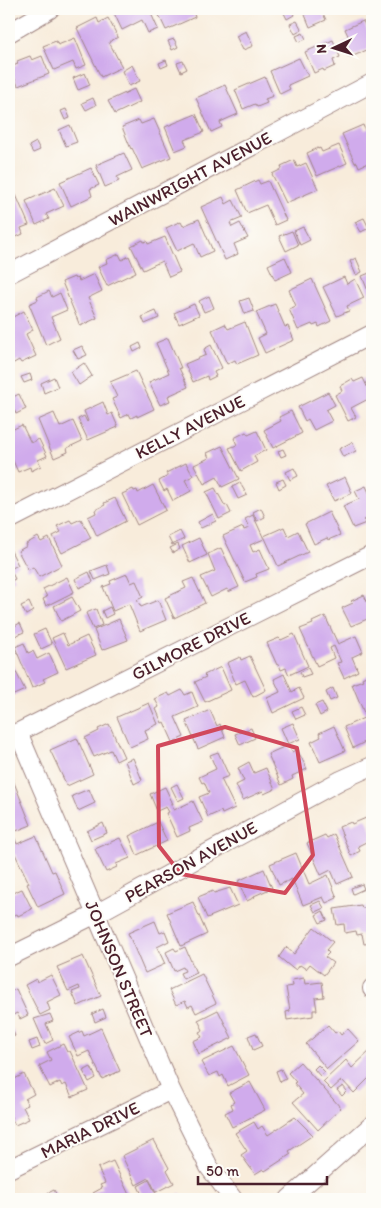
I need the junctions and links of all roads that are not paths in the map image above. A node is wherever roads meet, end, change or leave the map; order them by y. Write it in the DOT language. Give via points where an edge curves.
graph roads {
  1 [pos="50,9"];
  2 [pos="9,33"];
  3 [pos="372,83"];
  4 [pos="9,274"];
  5 [pos="372,334"];
  6 [pos="9,520"];
  7 [pos="372,555"];
  8 [pos="13,735"];
  9 [pos="372,766"];
  10 [pos="96,914"];
  11 [pos="9,957"];
  12 [pos="170,1090"];
  13 [pos="372,1125"];
  14 [pos="9,1169"];
  15 [pos="233,1199"];
  16 [pos="289,1199"];
  1 -- 2 [label="street"];
  3 -- 4 [label="street, WAINWRIGHT AVENUE"];
  5 -- 6 [label="street, KELLY AVENUE"];
  7 -- 8 [label="street, GILMORE DRIVE"];
  8 -- 10 [label="street, JOHNSON STREET"];
  9 -- 10 [label="street, PEARSON AVENUE"];
  10 -- 11 [label="street, PEARSON AVENUE"];
  10 -- 12 [label="street, JOHNSON STREET"];
  12 -- 14 [label="street, MARIA DRIVE"];
  12 -- 15 [label="street, JOHNSON STREET" via="209,1167"];
  13 -- 16 [label="street"];
}
